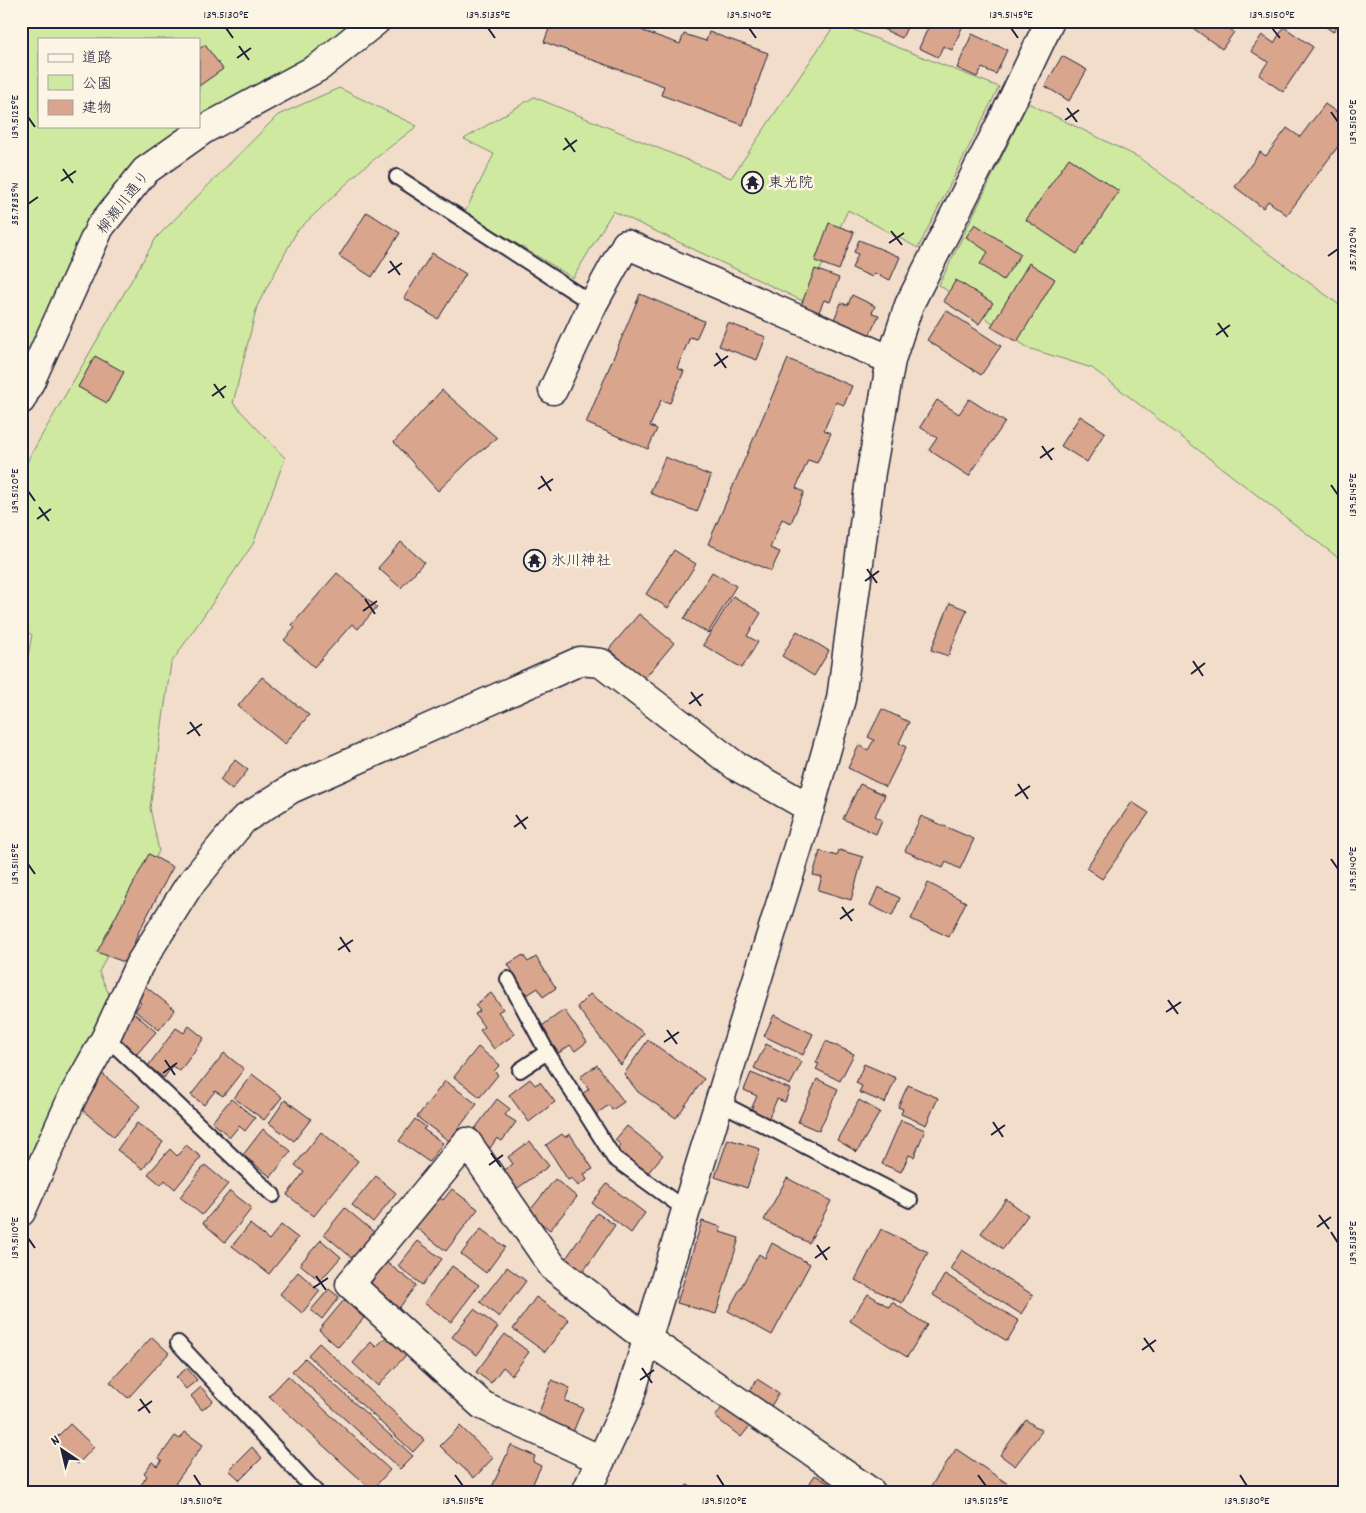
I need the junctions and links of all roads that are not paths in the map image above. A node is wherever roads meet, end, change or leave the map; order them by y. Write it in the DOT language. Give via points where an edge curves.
graph roads {
  1 [pos="376,21"];
  2 [pos="1050,21"];
  3 [pos="397,177"];
  4 [pos="593,304"];
  5 [pos="891,360"];
  6 [pos="26,390"];
  7 [pos="553,390"];
  8 [pos="810,808"];
  9 [pos="508,979"];
  10 [pos="106,1037"];
  11 [pos="547,1052"];
  12 [pos="520,1070"];
  13 [pos="719,1102"];
  14 [pos="273,1195"];
  15 [pos="910,1200"];
  16 [pos="686,1210"];
  17 [pos="21,1212"];
  18 [pos="647,1339"];
  19 [pos="178,1343"];
  20 [pos="601,1460"];
  21 [pos="316,1492"];
  22 [pos="586,1492"];
  23 [pos="871,1492"];
  1 -- 6 [label="street, 柳瀬川通り" via="319,67 203,130 145,172 100,227"];
  2 -- 5 [label="street" via="909,305"];
  3 -- 4 [label="lane"];
  4 -- 5 [label="street" via="626,244"];
  4 -- 7 [label="street"];
  5 -- 8 [label="street" via="871,472 841,699"];
  8 -- 10 [label="street" via="736,766 601,663 580,662 291,789 242,820 188,887 139,966"];
  8 -- 13 [label="street"];
  9 -- 11 [label="lane"];
  10 -- 14 [label="lane"];
  10 -- 17 [label="street" via="72,1098"];
  11 -- 12 [label="lane"];
  11 -- 16 [label="lane" via="614,1158"];
  13 -- 15 [label="lane"];
  13 -- 16 [label="street"];
  16 -- 18 [label="street"];
  18 -- 20 [label="street" via="629,1400"];
  18 -- 20 [label="street" via="553,1267 467,1142 350,1284 482,1405"];
  18 -- 23 [label="street"];
  19 -- 21 [label="lane"];
  20 -- 22 [label="street"];
}
